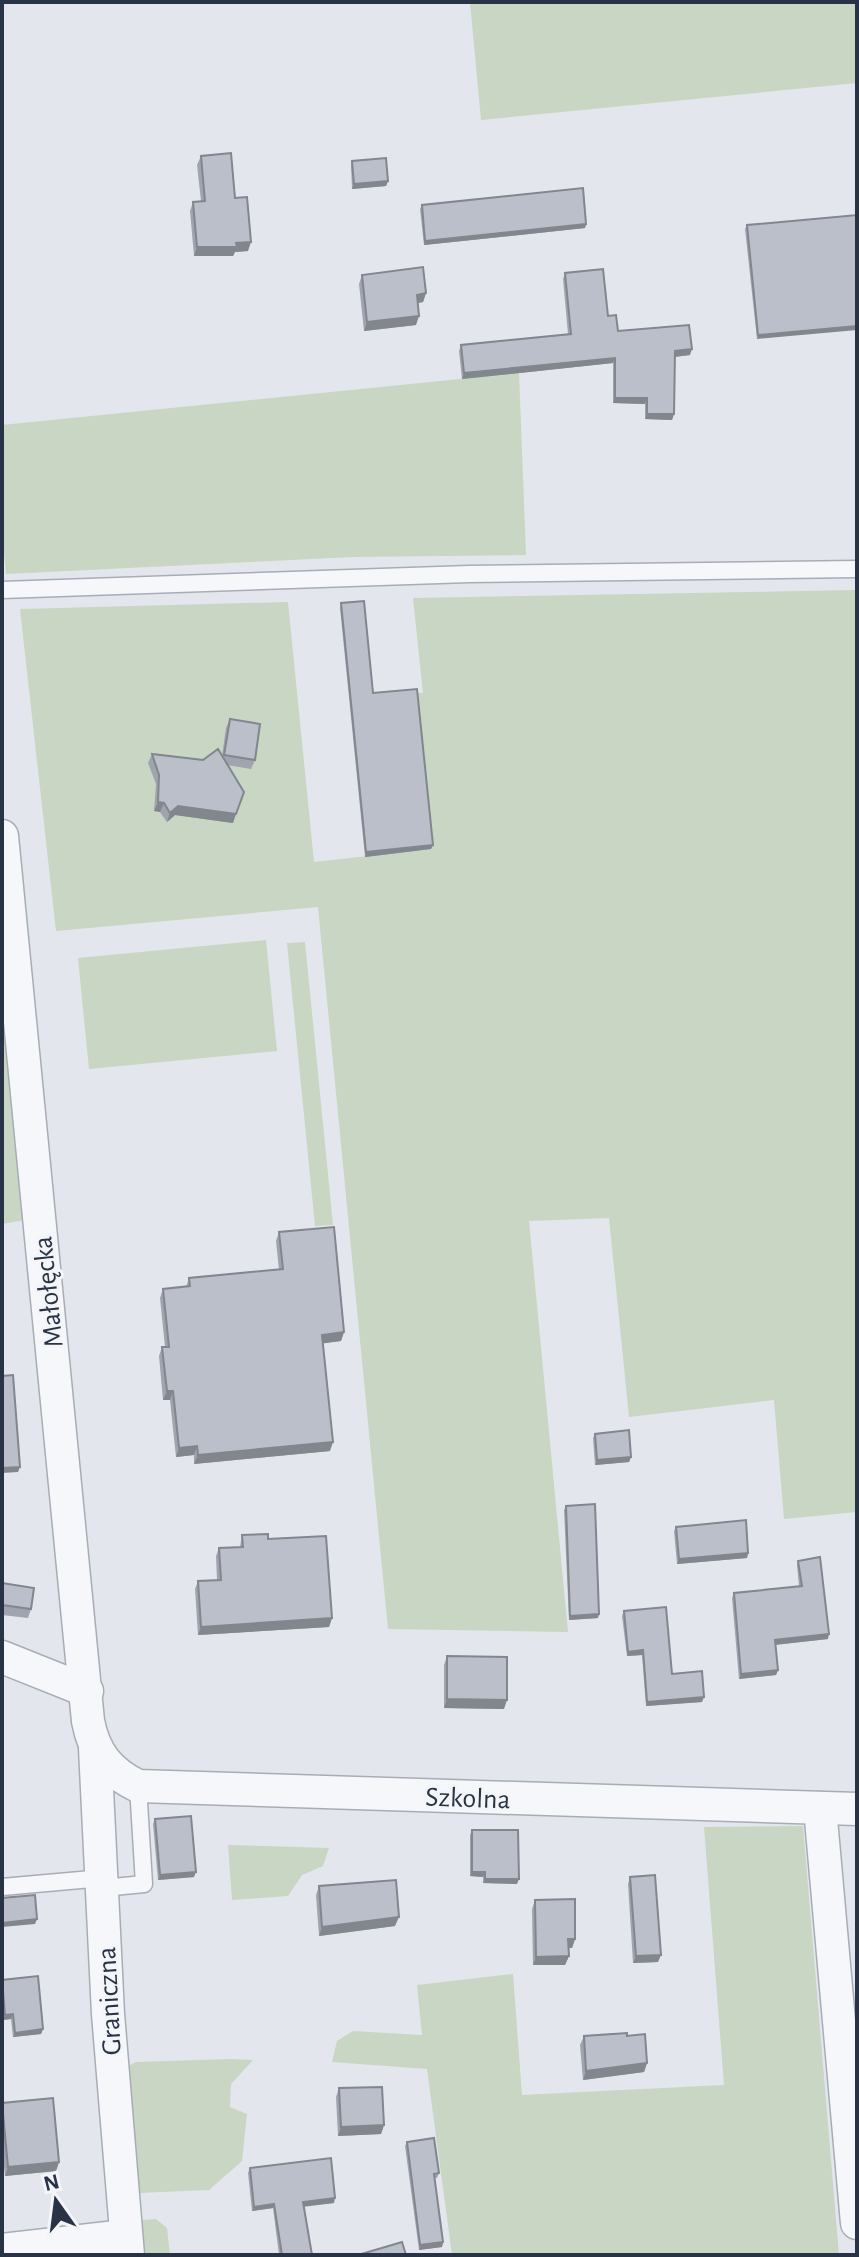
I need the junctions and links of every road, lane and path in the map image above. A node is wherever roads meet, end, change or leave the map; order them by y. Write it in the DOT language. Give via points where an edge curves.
graph roads {
  1 [pos="857,569"];
  2 [pos="2,590"];
  3 [pos="2,836"];
  4 [pos="2,1657"];
  5 [pos="87,1691"];
  6 [pos="95,1748"];
  7 [pos="138,1786"];
  8 [pos="820,1808"];
  9 [pos="857,1809"];
  10 [pos="103,1883"];
  11 [pos="2,1887"];
  12 [pos="857,2223"];
  13 [pos="126,2246"];
  14 [pos="2,2250"];
  1 -- 2 [label="lane" via="469,574"];
  3 -- 5 [label="street, Małołęcka"];
  4 -- 5 [label="street"];
  5 -- 6 [label="street, Małołęcka"];
  6 -- 7 [label="street" via="115,1772"];
  6 -- 10 [label="street, Graniczna"];
  7 -- 8 [label="street, Szkolna"];
  7 -- 10 [label="lane" via="144,1884"];
  8 -- 9 [label="street, Szkolna"];
  8 -- 12 [label="street"];
  10 -- 11 [label="lane"];
  10 -- 13 [label="street, Graniczna"];
  13 -- 14 [label="street"];
}
